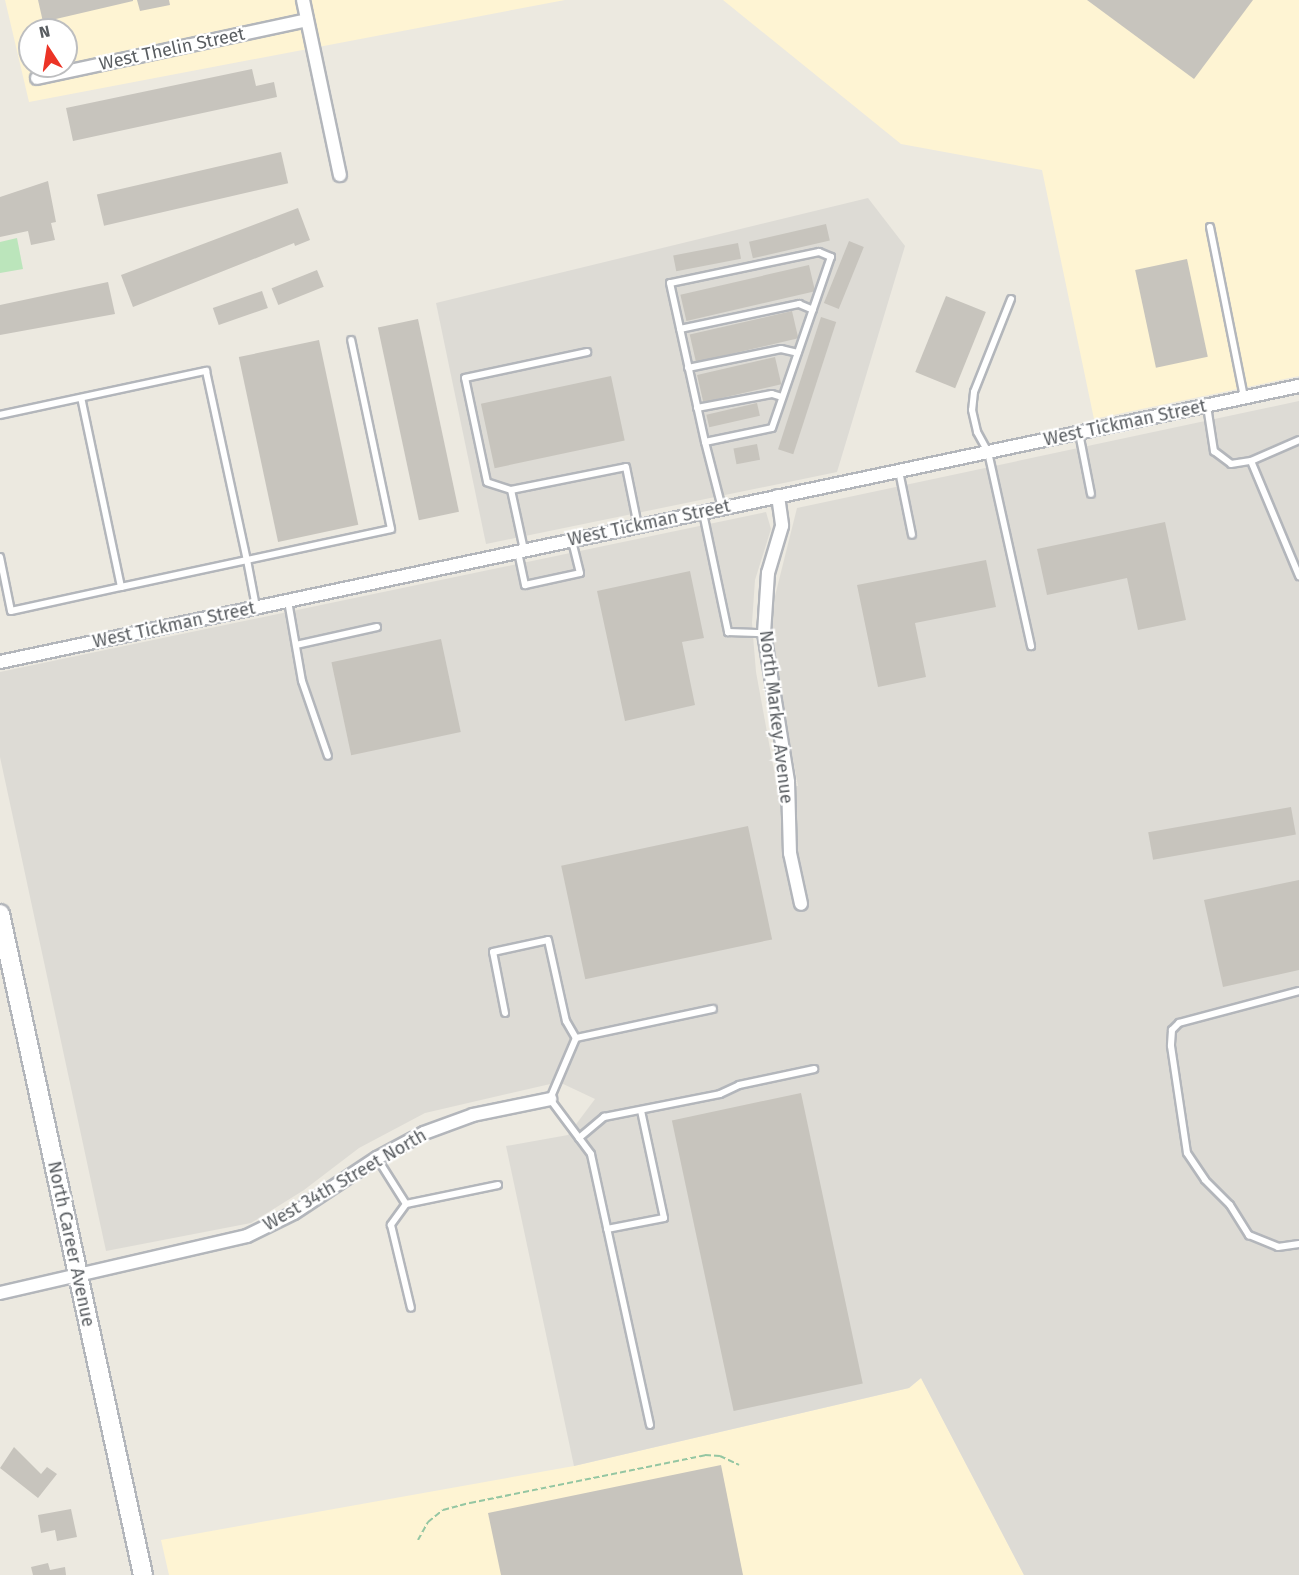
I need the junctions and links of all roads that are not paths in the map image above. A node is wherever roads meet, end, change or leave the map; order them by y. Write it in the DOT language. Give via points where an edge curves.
graph roads {
  1 [pos="303,0"];
  2 [pos="307,20"];
  3 [pos="78,69"];
  4 [pos="340,175"];
  5 [pos="1210,227"];
  6 [pos="1011,299"];
  7 [pos="813,310"];
  8 [pos="680,329"];
  9 [pos="351,340"];
  10 [pos="587,352"];
  11 [pos="798,354"];
  12 [pos="688,368"];
  13 [pos="1299,386"];
  14 [pos="782,397"];
  15 [pos="81,398"];
  16 [pos="1244,398"];
  17 [pos="1206,405"];
  18 [pos="697,408"];
  19 [pos="0,415"];
  20 [pos="1079,432"];
  21 [pos="1299,440"];
  22 [pos="705,442"];
  23 [pos="988,452"];
  24 [pos="1251,461"];
  25 [pos="899,471"];
  26 [pos="511,490"];
  27 [pos="1091,494"];
  28 [pos="778,496"];
  29 [pos="722,508"];
  30 [pos="702,512"];
  31 [pos="638,526"];
  32 [pos="912,535"];
  33 [pos="572,540"];
  34 [pos="521,550"];
  35 [pos="0,557"];
  36 [pos="247,560"];
  37 [pos="1299,576"];
  38 [pos="122,587"];
  39 [pos="288,600"];
  40 [pos="256,607"];
  41 [pos="377,627"];
  42 [pos="764,633"];
  43 [pos="296,645"];
  44 [pos="1031,646"];
  45 [pos="0,662"];
  46 [pos="328,756"];
  47 [pos="801,904"];
  48 [pos="0,914"];
  49 [pos="1299,991"];
  50 [pos="713,1009"];
  51 [pos="504,1014"];
  52 [pos="576,1038"];
  53 [pos="814,1069"];
  54 [pos="550,1099"];
  55 [pos="641,1111"];
  56 [pos="579,1138"];
  57 [pos="377,1158"];
  58 [pos="498,1185"];
  59 [pos="406,1204"];
  60 [pos="607,1229"];
  61 [pos="1299,1244"];
  62 [pos="78,1277"];
  63 [pos="0,1293"];
  64 [pos="411,1308"];
  65 [pos="650,1425"];
  66 [pos="143,1575"];
  1 -- 2 [label="street"];
  2 -- 3 [label="street, West Thelin Street"];
  2 -- 4 [label="street"];
  5 -- 16 [label="lane"];
  6 -- 23 [label="lane" via="974,392 972,410 977,432"];
  7 -- 8 [label="lane" via="799,304"];
  7 -- 8 [label="lane" via="831,257 819,252 670,283"];
  7 -- 11 [label="lane"];
  8 -- 12 [label="lane"];
  9 -- 36 [label="lane" via="391,529"];
  10 -- 26 [label="lane" via="465,378 487,482"];
  11 -- 12 [label="lane" via="781,350"];
  11 -- 14 [label="lane"];
  12 -- 18 [label="lane"];
  13 -- 16 [label="street, West Tickman Street"];
  14 -- 18 [label="lane" via="772,394"];
  14 -- 22 [label="lane" via="771,428"];
  15 -- 19 [label="lane"];
  15 -- 36 [label="lane" via="206,371"];
  15 -- 38 [label="lane"];
  16 -- 17 [label="street, West Tickman Street"];
  17 -- 20 [label="street, West Tickman Street"];
  17 -- 24 [label="lane" via="1214,452 1231,464"];
  18 -- 22 [label="lane"];
  20 -- 23 [label="street, West Tickman Street"];
  20 -- 27 [label="lane"];
  21 -- 24 [label="lane"];
  22 -- 29 [label="lane"];
  23 -- 25 [label="street, West Tickman Street"];
  23 -- 44 [label="lane"];
  24 -- 37 [label="lane"];
  25 -- 28 [label="street, West Tickman Street"];
  25 -- 32 [label="lane"];
  26 -- 31 [label="lane" via="626,467"];
  26 -- 34 [label="lane"];
  28 -- 29 [label="street, West Tickman Street"];
  28 -- 42 [label="street, North Markey Avenue" via="782,526 768,573"];
  29 -- 30 [label="street, West Tickman Street"];
  30 -- 31 [label="street, West Tickman Street"];
  30 -- 42 [label="lane" via="728,632"];
  31 -- 33 [label="street, West Tickman Street"];
  33 -- 34 [label="street, West Tickman Street"];
  33 -- 34 [label="lane" via="580,573 525,585"];
  34 -- 39 [label="street, West Tickman Street"];
  35 -- 38 [label="lane" via="11,611"];
  36 -- 38 [label="lane"];
  36 -- 40 [label="lane"];
  39 -- 40 [label="street, West Tickman Street"];
  39 -- 43 [label="lane"];
  40 -- 45 [label="street, West Tickman Street"];
  41 -- 43 [label="lane"];
  42 -- 47 [label="street, North Markey Avenue" via="788,782 790,853"];
  43 -- 46 [label="lane" via="312,718"];
  48 -- 62 [label="street, North Career Avenue"];
  49 -- 61 [label="lane" via="1179,1023 1172,1030 1171,1046 1187,1153 1250,1235 1278,1247"];
  50 -- 52 [label="lane"];
  51 -- 52 [label="lane" via="492,952 548,940 566,1021"];
  52 -- 54 [label="lane"];
  53 -- 55 [label="lane"];
  54 -- 56 [label="lane"];
  54 -- 57 [label="street, West 34th Street North" via="449,1123"];
  55 -- 56 [label="lane" via="604,1117"];
  55 -- 60 [label="lane" via="664,1218"];
  56 -- 60 [label="lane" via="591,1154"];
  57 -- 59 [label="lane"];
  57 -- 62 [label="street, West 34th Street North" via="294,1213 247,1236"];
  58 -- 59 [label="lane"];
  59 -- 64 [label="lane" via="391,1225"];
  60 -- 65 [label="lane"];
  62 -- 63 [label="street, West 34th Street North"];
  62 -- 66 [label="street, North Career Avenue"];
}
